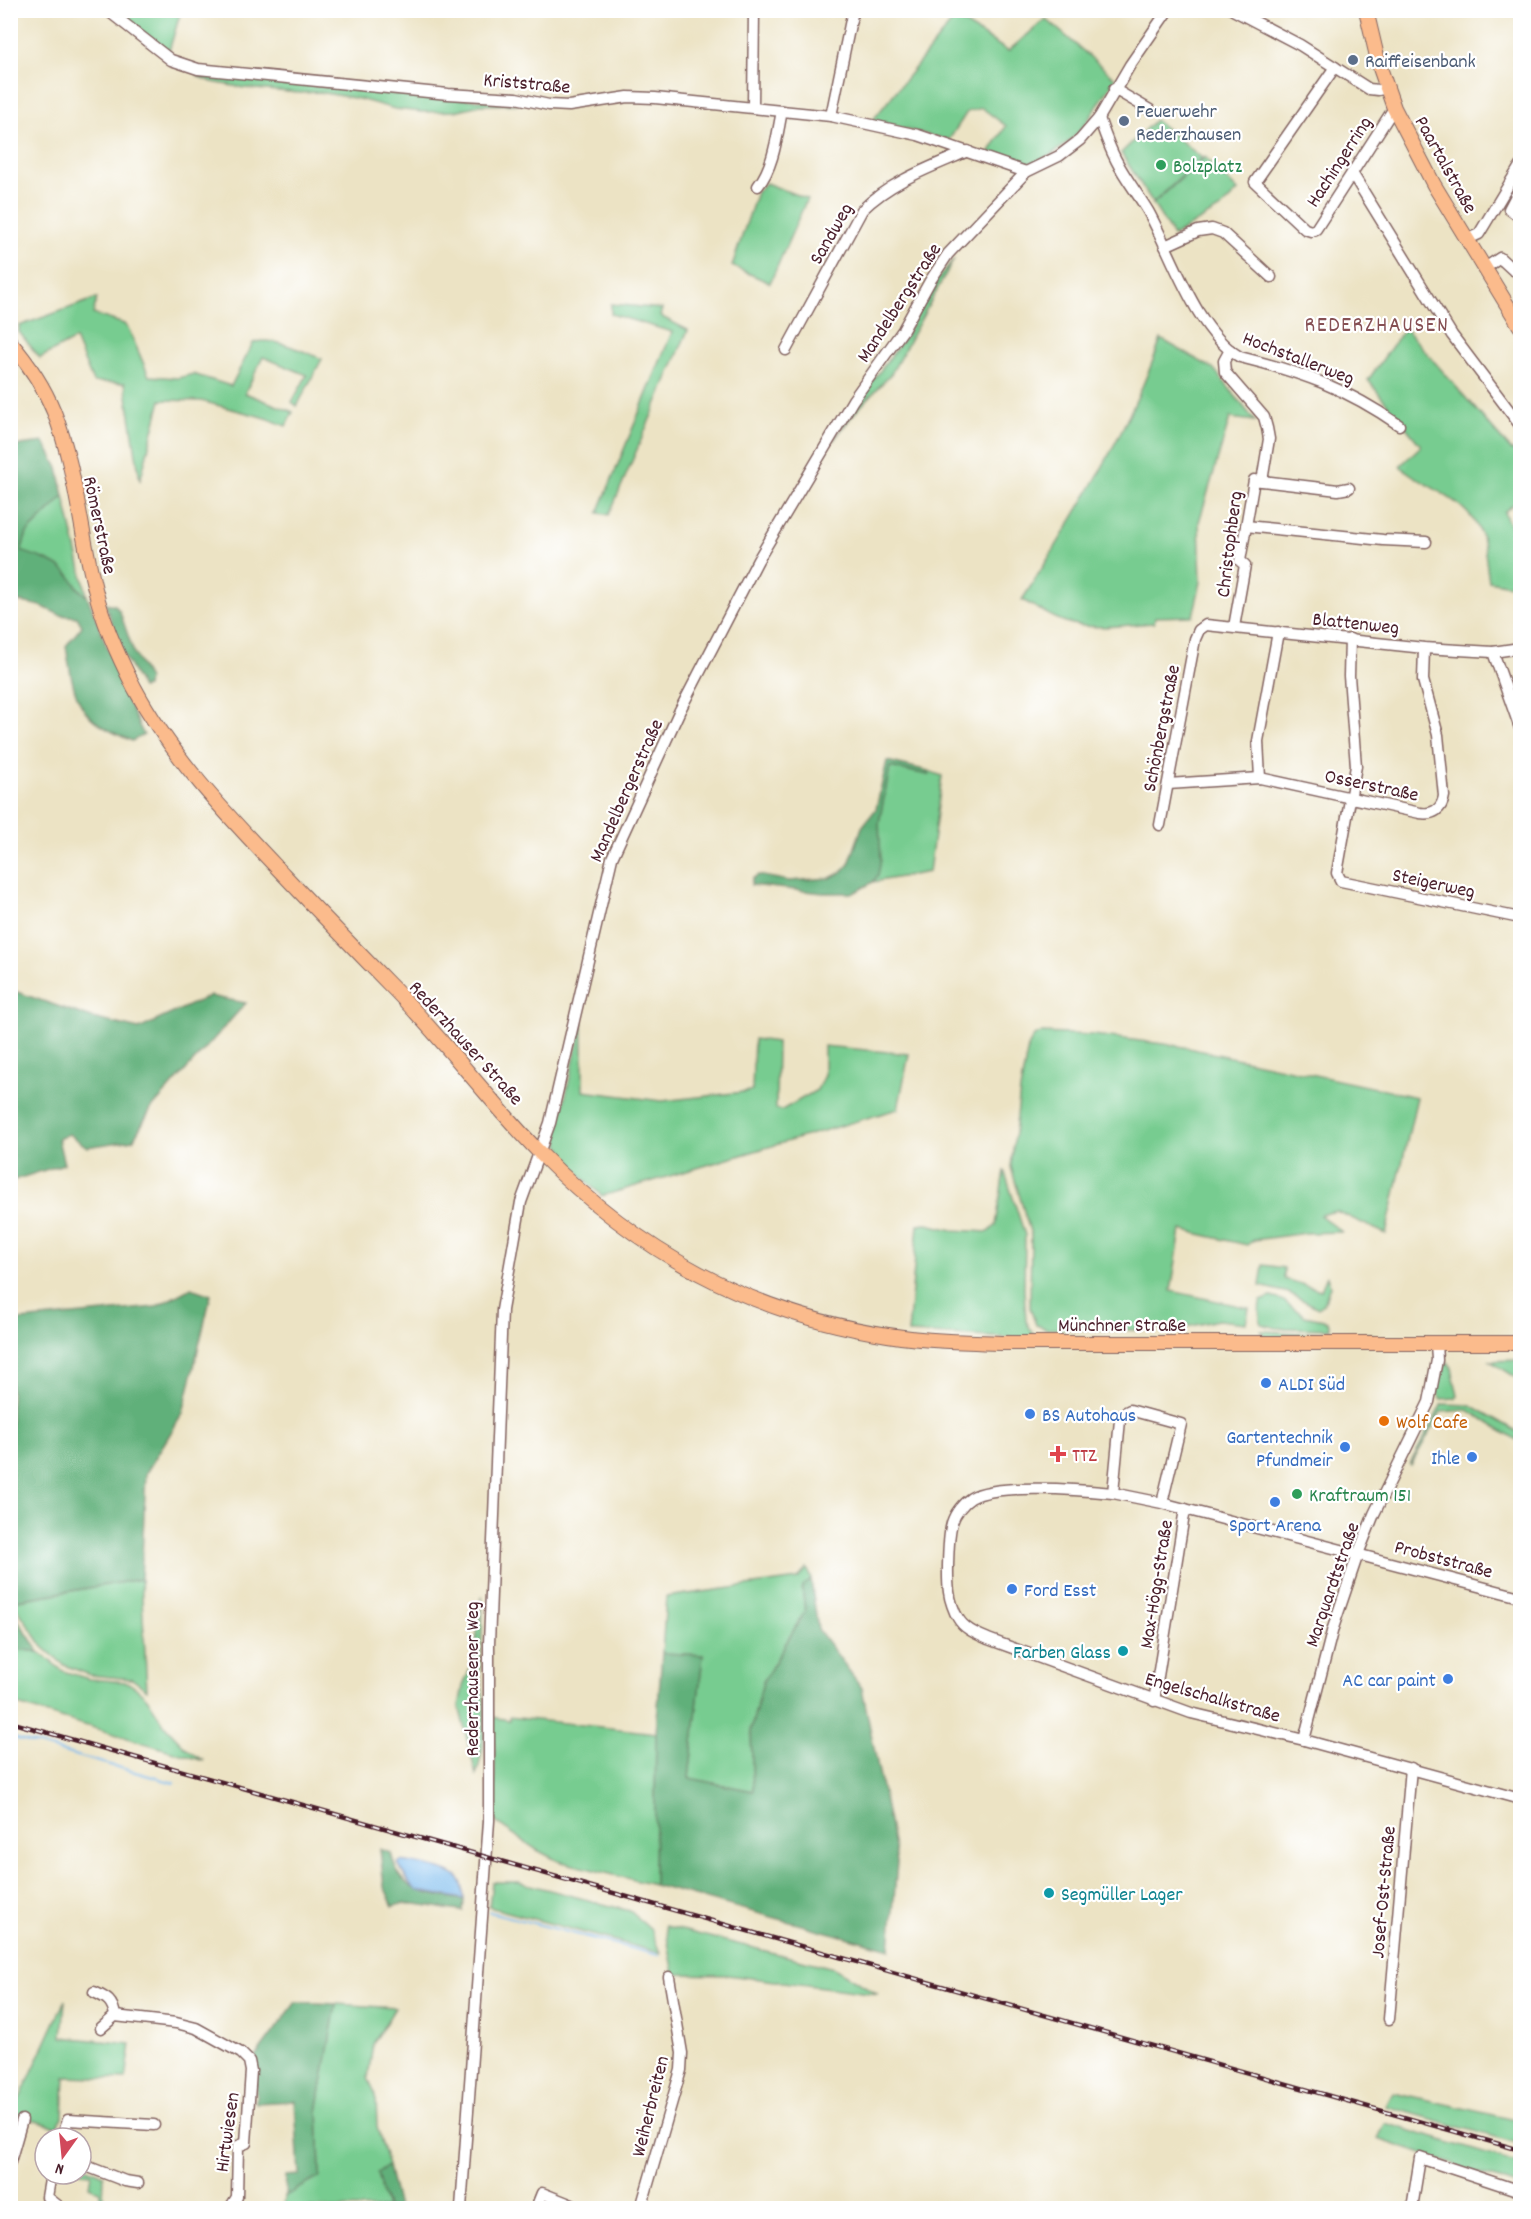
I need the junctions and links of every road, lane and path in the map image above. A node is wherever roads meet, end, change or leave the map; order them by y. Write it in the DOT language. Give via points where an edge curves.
graph roads {
  1 [pos="106,10"];
  2 [pos="754,10"];
  3 [pos="854,10"];
  4 [pos="1168,10"];
  5 [pos="1366,10"];
  6 [pos="1237,11"];
  7 [pos="1335,67"];
  8 [pos="1387,88"];
  9 [pos="1114,89"];
  10 [pos="753,107"];
  11 [pos="1394,108"];
  12 [pos="1150,110"];
  13 [pos="782,111"];
  14 [pos="831,116"];
  15 [pos="1099,118"];
  16 [pos="968,151"];
  17 [pos="1521,166"];
  18 [pos="1026,172"];
  19 [pos="1352,173"];
  20 [pos="758,186"];
  21 [pos="1521,188"];
  22 [pos="1521,217"];
  23 [pos="1468,239"];
  24 [pos="1165,246"];
  25 [pos="1521,257"];
  26 [pos="1485,268"];
  27 [pos="1271,277"];
  28 [pos="1521,326"];
  29 [pos="10,342"];
  30 [pos="786,350"];
  31 [pos="1230,350"];
  32 [pos="1240,357"];
  33 [pos="1232,380"];
  34 [pos="1399,424"];
  35 [pos="1521,425"];
  36 [pos="1262,481"];
  37 [pos="1349,488"];
  38 [pos="1246,526"];
  39 [pos="1426,542"];
  40 [pos="758,560"];
  41 [pos="1234,627"];
  42 [pos="1278,632"];
  43 [pos="1195,639"];
  44 [pos="1350,639"];
  45 [pos="1424,648"];
  46 [pos="1521,648"];
  47 [pos="1493,652"];
  48 [pos="152,717"];
  49 [pos="1521,728"];
  50 [pos="1260,778"];
  51 [pos="1168,784"];
  52 [pos="1352,797"];
  53 [pos="1160,825"];
  54 [pos="1521,918"];
  55 [pos="540,1154"];
  56 [pos="811,1318"];
  57 [pos="1436,1343"];
  58 [pos="1521,1343"];
  59 [pos="1113,1493"];
  60 [pos="1162,1503"];
  61 [pos="1185,1509"];
  62 [pos="950,1531"];
  63 [pos="1358,1554"];
  64 [pos="1521,1597"];
  65 [pos="1154,1701"];
  66 [pos="1304,1740"];
  67 [pos="1411,1768"];
  68 [pos="1521,1799"];
  69 [pos="669,1977"];
  70 [pos="94,1992"];
  71 [pos="115,2016"];
  72 [pos="1389,2019"];
  73 [pos="101,2028"];
  74 [pos="22,2120"];
  75 [pos="154,2125"];
  76 [pos="66,2126"];
  77 [pos="10,2162"];
  78 [pos="93,2168"];
  79 [pos="138,2183"];
  80 [pos="48,2186"];
  81 [pos="1521,2191"];
  82 [pos="48,2205"];
  83 [pos="61,2208"];
  84 [pos="231,2208"];
  85 [pos="461,2208"];
  86 [pos="536,2208"];
  87 [pos="570,2208"];
  88 [pos="641,2208"];
  89 [pos="1412,2208"];
  1 -- 10 [label="street, Kriststraße" via="171,60 198,69 516,98 549,105 569,106 628,97"];
  2 -- 10 [label="street"];
  3 -- 14 [label="street"];
  4 -- 9 [label="street, Mandelbergstraße"];
  5 -- 8 [label="main road, Paartalstraße"];
  6 -- 7 [label="street"];
  7 -- 8 [label="street" via="1369,89"];
  7 -- 19 [label="street, Hachingerring" via="1255,182 1311,231"];
  8 -- 11 [label="main road, Paartalstraße"];
  9 -- 12 [label="street"];
  9 -- 15 [label="street, Mandelbergstraße"];
  10 -- 13 [label="street, Kriststraße"];
  11 -- 19 [label="street, Hachingerring"];
  11 -- 23 [label="main road, Paartalstraße" via="1434,185"];
  13 -- 14 [label="street, Kriststraße"];
  13 -- 20 [label="street" via="773,155"];
  14 -- 16 [label="street, Kriststraße" via="918,135"];
  15 -- 18 [label="street, Mandelbergstraße" via="1059,156"];
  15 -- 24 [label="street, Hochstallerweg" via="1117,161"];
  16 -- 18 [label="street, Kriststraße"];
  16 -- 30 [label="street, Sandweg" via="904,179 878,194 862,210"];
  17 -- 23 [label="street" via="1479,234"];
  18 -- 40 [label="street, Mandelbergstraße" via="948,254 930,280"];
  19 -- 35 [label="street" via="1433,307"];
  21 -- 22 [label="street" via="1509,209"];
  23 -- 26 [label="main road, Paartalstraße"];
  24 -- 27 [label="street" via="1212,229 1223,233"];
  24 -- 31 [label="street, Hochstallerweg" via="1210,330"];
  25 -- 26 [label="street" via="1513,270 1500,258"];
  26 -- 28 [label="main road, Paartalstraße"];
  29 -- 48 [label="main road, Römerstraße" via="39,382 53,411 74,484 96,593 129,676"];
  31 -- 32 [label="street, Hochstallerweg"];
  31 -- 33 [label="street" via="1223,366"];
  32 -- 33 [label="street"];
  32 -- 34 [label="street, Hochstallerweg" via="1310,376 1369,404"];
  33 -- 36 [label="street, Christophberg" via="1264,417 1269,439"];
  36 -- 37 [label="street"];
  36 -- 38 [label="street, Christophberg" via="1254,480"];
  38 -- 39 [label="street"];
  38 -- 41 [label="street, Christophberg" via="1240,561 1245,565"];
  40 -- 55 [label="street, Mandelbergerstraße" via="680,710 612,858"];
  41 -- 42 [label="street, Blattenweg"];
  41 -- 43 [label="street, Blattenweg" via="1206,625 1198,630"];
  42 -- 44 [label="street, Blattenweg"];
  42 -- 50 [label="street" via="1258,741"];
  43 -- 51 [label="street, Schönbergstraße"];
  44 -- 45 [label="street, Blattenweg"];
  44 -- 52 [label="street" via="1356,766"];
  45 -- 47 [label="street, Blattenweg"];
  45 -- 52 [label="street, Osserstraße" via="1423,680 1438,735 1443,804 1426,814"];
  46 -- 47 [label="street, Blattenweg"];
  47 -- 49 [label="street"];
  48 -- 55 [label="main road, Rederzhauser Straße" via="193,774 241,830 416,1011"];
  50 -- 51 [label="street, Osserstraße"];
  50 -- 52 [label="street, Osserstraße"];
  51 -- 53 [label="street, Schönbergstraße"];
  52 -- 54 [label="street, Steigerweg" via="1337,873 1341,882"];
  55 -- 56 [label="main road, Rederzhauser Straße" via="606,1213 671,1259 766,1305"];
  55 -- 85 [label="street, Rederzhausener Weg" via="522,1202 502,1310 489,1644 489,1821"];
  56 -- 57 [label="main road, Münchner Straße" via="889,1335 953,1341"];
  57 -- 58 [label="main road, Münchner Straße"];
  57 -- 63 [label="street, Marquardtstraße" via="1429,1402"];
  59 -- 60 [label="street, Probststraße"];
  59 -- 60 [label="street" via="1120,1420 1130,1410 1181,1424"];
  59 -- 62 [label="street, Probststraße" via="1064,1489 989,1492 964,1504"];
  60 -- 61 [label="street, Probststraße"];
  61 -- 63 [label="street, Probststraße"];
  61 -- 65 [label="street, Max-Högg-Straße"];
  62 -- 65 [label="street, Engelschalkstraße" via="949,1593 957,1618 965,1627"];
  63 -- 64 [label="street, Probststraße"];
  63 -- 66 [label="street, Marquardtstraße" via="1333,1628"];
  65 -- 66 [label="street, Engelschalkstraße"];
  66 -- 67 [label="street, Engelschalkstraße"];
  67 -- 68 [label="street, Engelschalkstraße"];
  67 -- 72 [label="street, Josef-Ost-Straße"];
  69 -- 88 [label="street, Weiherbreiten" via="681,2070"];
  70 -- 71 [label="street" via="108,1999"];
  71 -- 73 [label="street"];
  71 -- 84 [label="street, Hirtwiesen" via="196,2028 249,2061 246,2144 238,2146 237,2197"];
  74 -- 77 [label="street"];
  75 -- 76 [label="street" via="68,2120"];
  78 -- 79 [label="street"];
  80 -- 82 [label="street"];
  81 -- 89 [label="street" via="1420,2158"];
  82 -- 83 [label="street"];
  86 -- 87 [label="street" via="542,2193 572,2205"];
}
